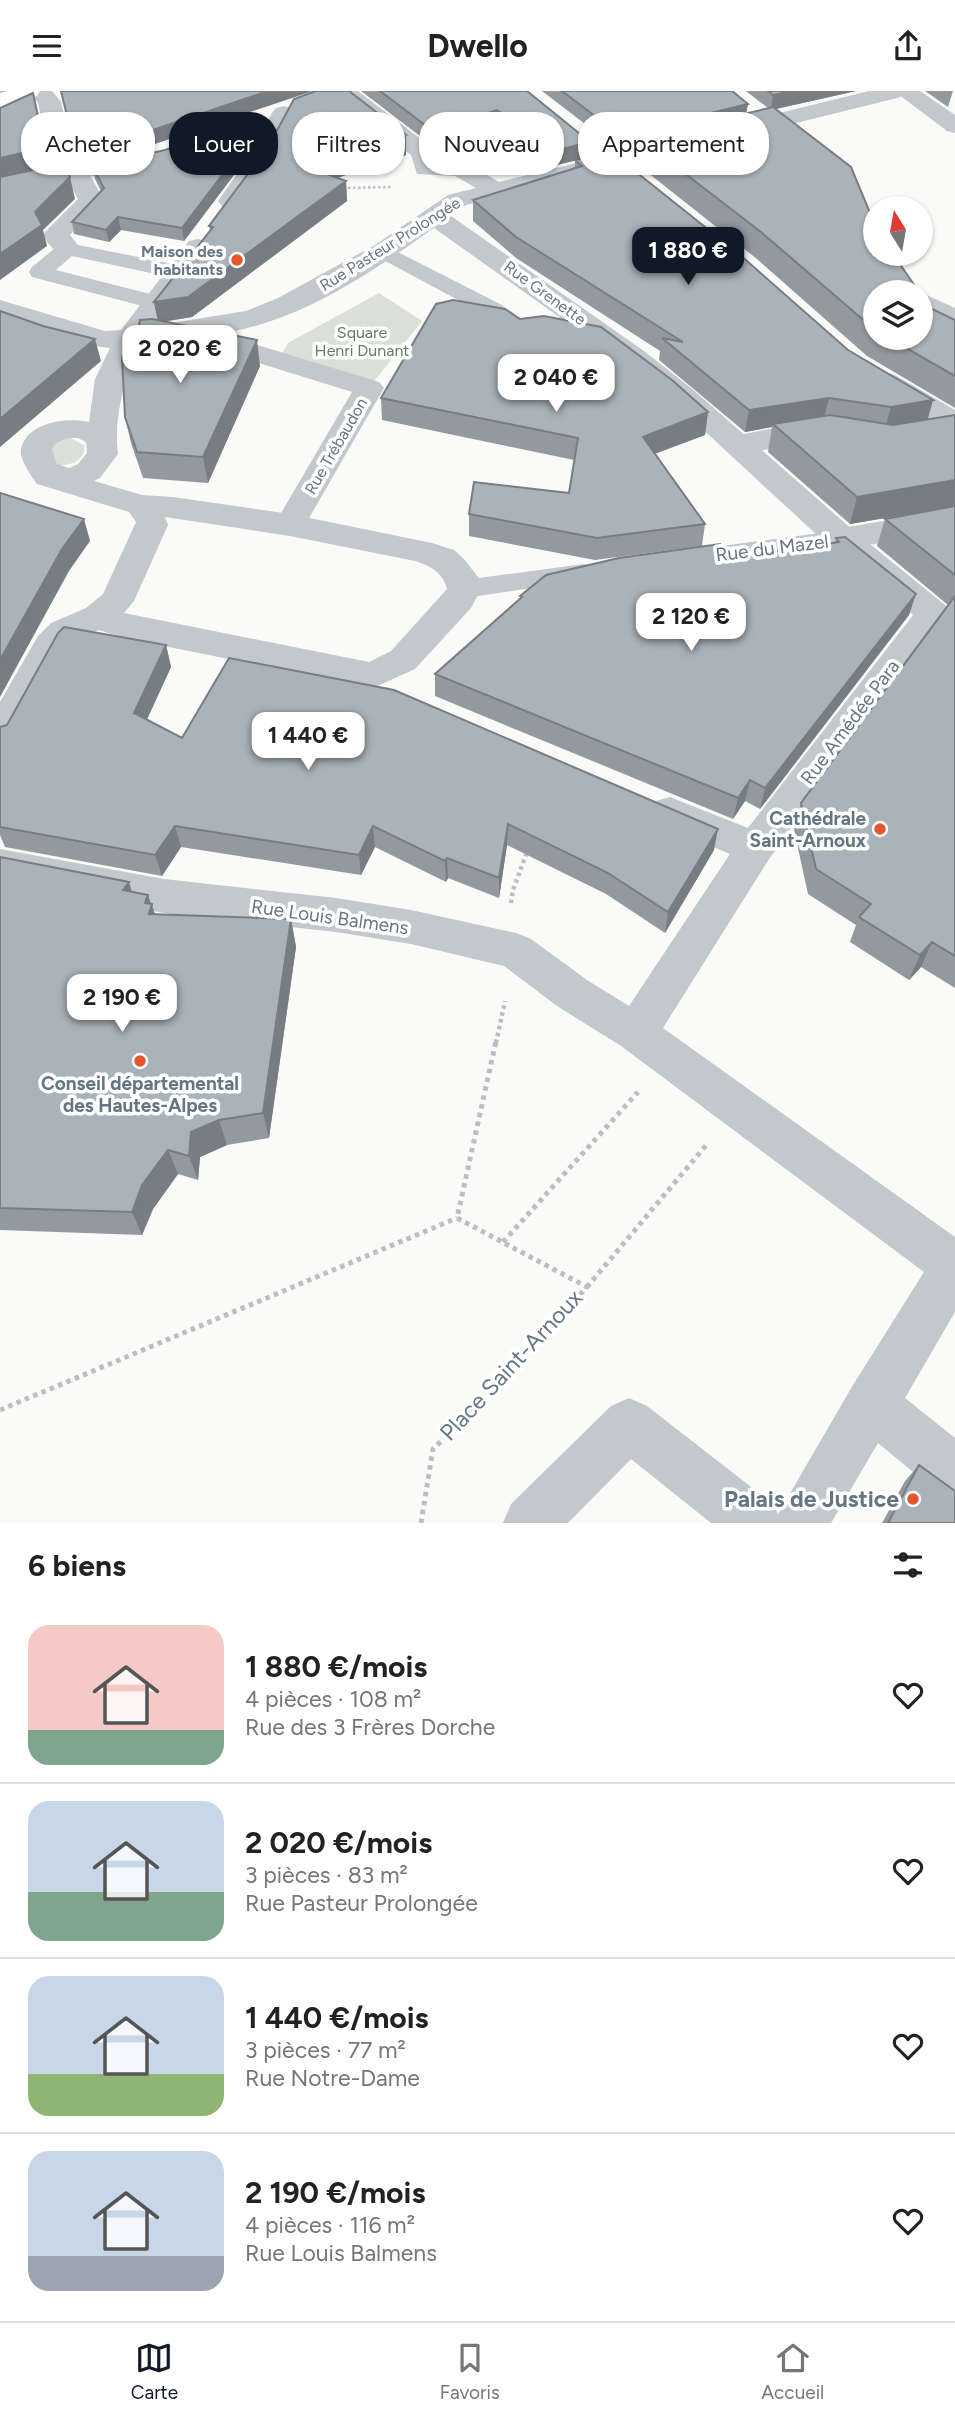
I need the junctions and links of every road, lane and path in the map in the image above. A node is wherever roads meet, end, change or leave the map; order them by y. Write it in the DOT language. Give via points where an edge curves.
graph roads {
  1 [pos="40,91"];
  2 [pos="343,91"];
  3 [pos="897,91"];
  4 [pos="905,91"];
  5 [pos="304,106"];
  6 [pos="748,106"];
  7 [pos="51,112"];
  8 [pos="756,112"];
  9 [pos="278,114"];
  10 [pos="769,121"];
  11 [pos="769,122"];
  12 [pos="955,126"];
  13 [pos="791,136"];
  14 [pos="63,175"];
  15 [pos="78,175"];
  16 [pos="578,175"];
  17 [pos="422,177"];
  18 [pos="334,187"];
  19 [pos="0,190"];
  20 [pos="494,190"];
  21 [pos="440,211"];
  22 [pos="68,249"];
  23 [pos="384,251"];
  24 [pos="178,272"];
  25 [pos="154,302"];
  26 [pos="933,304"];
  27 [pos="0,308"];
  28 [pos="955,317"];
  29 [pos="556,323"];
  30 [pos="186,331"];
  31 [pos="128,339"];
  32 [pos="866,370"];
  33 [pos="110,379"];
  34 [pos="955,423"];
  35 [pos="955,429"];
  36 [pos="49,432"];
  37 [pos="848,435"];
  38 [pos="916,435"];
  39 [pos="738,445"];
  40 [pos="100,450"];
  41 [pos="24,465"];
  42 [pos="128,501"];
  43 [pos="955,519"];
  44 [pos="290,525"];
  45 [pos="842,539"];
  46 [pos="656,564"];
  47 [pos="603,570"];
  48 [pos="464,589"];
  49 [pos="944,613"];
  50 [pos="98,617"];
  51 [pos="0,735"];
  52 [pos="643,800"];
  53 [pos="527,843"];
  54 [pos="755,848"];
  55 [pos="0,865"];
  56 [pos="516,951"];
  57 [pos="653,1046"];
  58 [pos="738,1107"];
  59 [pos="457,1218"];
  60 [pos="503,1243"];
  61 [pos="955,1266"];
  62 [pos="587,1287"];
  63 [pos="871,1403"];
  64 [pos="0,1410"];
  65 [pos="955,1472"];
  66 [pos="421,1523"];
  67 [pos="530,1523"];
  68 [pos="754,1523"];
  69 [pos="801,1523"];
  1 -- 7 [label="street"];
  2 -- 5 [label="street"];
  2 -- 17 [label="street, Rue Grenette" via="422,152"];
  3 -- 10 [label="street, Rue Pasteur Prolongée"];
  4 -- 12 [label="street"];
  5 -- 9 [label="street"];
  5 -- 24 [label="street"];
  6 -- 8 [label="street"];
  11 -- 13 [label="lane"];
  14 -- 19 [label="street"];
  15 -- 22 [label="street" via="91,200 55,235"];
  16 -- 20 [label="street, Rue Pasteur Prolongée"];
  17 -- 18 [label="path" via="358,189"];
  17 -- 20 [label="street" via="449,167 461,169"];
  17 -- 21 [label="street, Rue Grenette" via="424,194"];
  20 -- 21 [label="street, Rue Pasteur Prolongée" via="457,200"];
  21 -- 23 [label="street, Rue Pasteur Prolongée"];
  21 -- 29 [label="street, Rue Grenette"];
  22 -- 24 [label="lane"];
  22 -- 25 [label="lane" via="40,272"];
  23 -- 29 [label="lane" via="494,310 527,334"];
  23 -- 30 [label="street, Rue Pasteur Prolongée" via="288,304 253,317"];
  24 -- 25 [label="street"];
  25 -- 31 [label="street"];
  26 -- 28 [label="lane"];
  27 -- 31 [label="street, Rue Pasteur Prolongée" via="94,337"];
  29 -- 39 [label="street, Rue Grenette" via="672,387"];
  30 -- 31 [label="street, Rue Pasteur Prolongée"];
  30 -- 44 [label="street, Rue Trébaudon" via="369,388"];
  31 -- 33 [label="street"];
  32 -- 34 [label="street"];
  33 -- 36 [label="street"];
  33 -- 40 [label="street"];
  35 -- 38 [label="street"];
  36 -- 40 [label="street" via="79,429 95,434"];
  36 -- 41 [label="street" via="33,441"];
  37 -- 39 [label="street" via="824,431"];
  39 -- 45 [label="street, Rue Grenette"];
  40 -- 41 [label="street" via="92,467 71,476"];
  40 -- 42 [label="street"];
  41 -- 42 [label="street"];
  42 -- 44 [label="street"];
  42 -- 50 [label="street" via="152,521 150,532 117,601"];
  43 -- 45 [label="street, Rue du Mazel"];
  44 -- 48 [label="street" via="442,558 461,577"];
  45 -- 46 [label="lane, Rue du Mazel"];
  45 -- 49 [label="street, Rue Grenette"];
  47 -- 48 [label="lane"];
  48 -- 50 [label="street" via="403,660 394,684"];
  49 -- 54 [label="street, Rue Amédée Para"];
  50 -- 51 [label="street" via="63,632 50,645"];
  52 -- 54 [label="street"];
  53 -- 56 [label="path" via="526,863 510,896"];
  54 -- 57 [label="street"];
  55 -- 56 [label="street, Rue Louis Balmens" via="164,896 411,927"];
  56 -- 57 [label="street, Rue Louis Balmens"];
  56 -- 59 [label="path"];
  57 -- 58 [label="street, Rue Louis Balmens"];
  57 -- 60 [label="path" via="593,1140"];
  58 -- 61 [label="street, Rue Louis Balmens"];
  58 -- 62 [label="path"];
  59 -- 60 [label="path, Place Saint-Arnoux"];
  59 -- 64 [label="path"];
  60 -- 62 [label="path, Place Saint-Arnoux"];
  61 -- 63 [label="street"];
  62 -- 66 [label="path, Place Saint-Arnoux" via="433,1449"];
  63 -- 65 [label="street"];
  63 -- 69 [label="street"];
  67 -- 68 [label="street" via="628,1424"];
}
